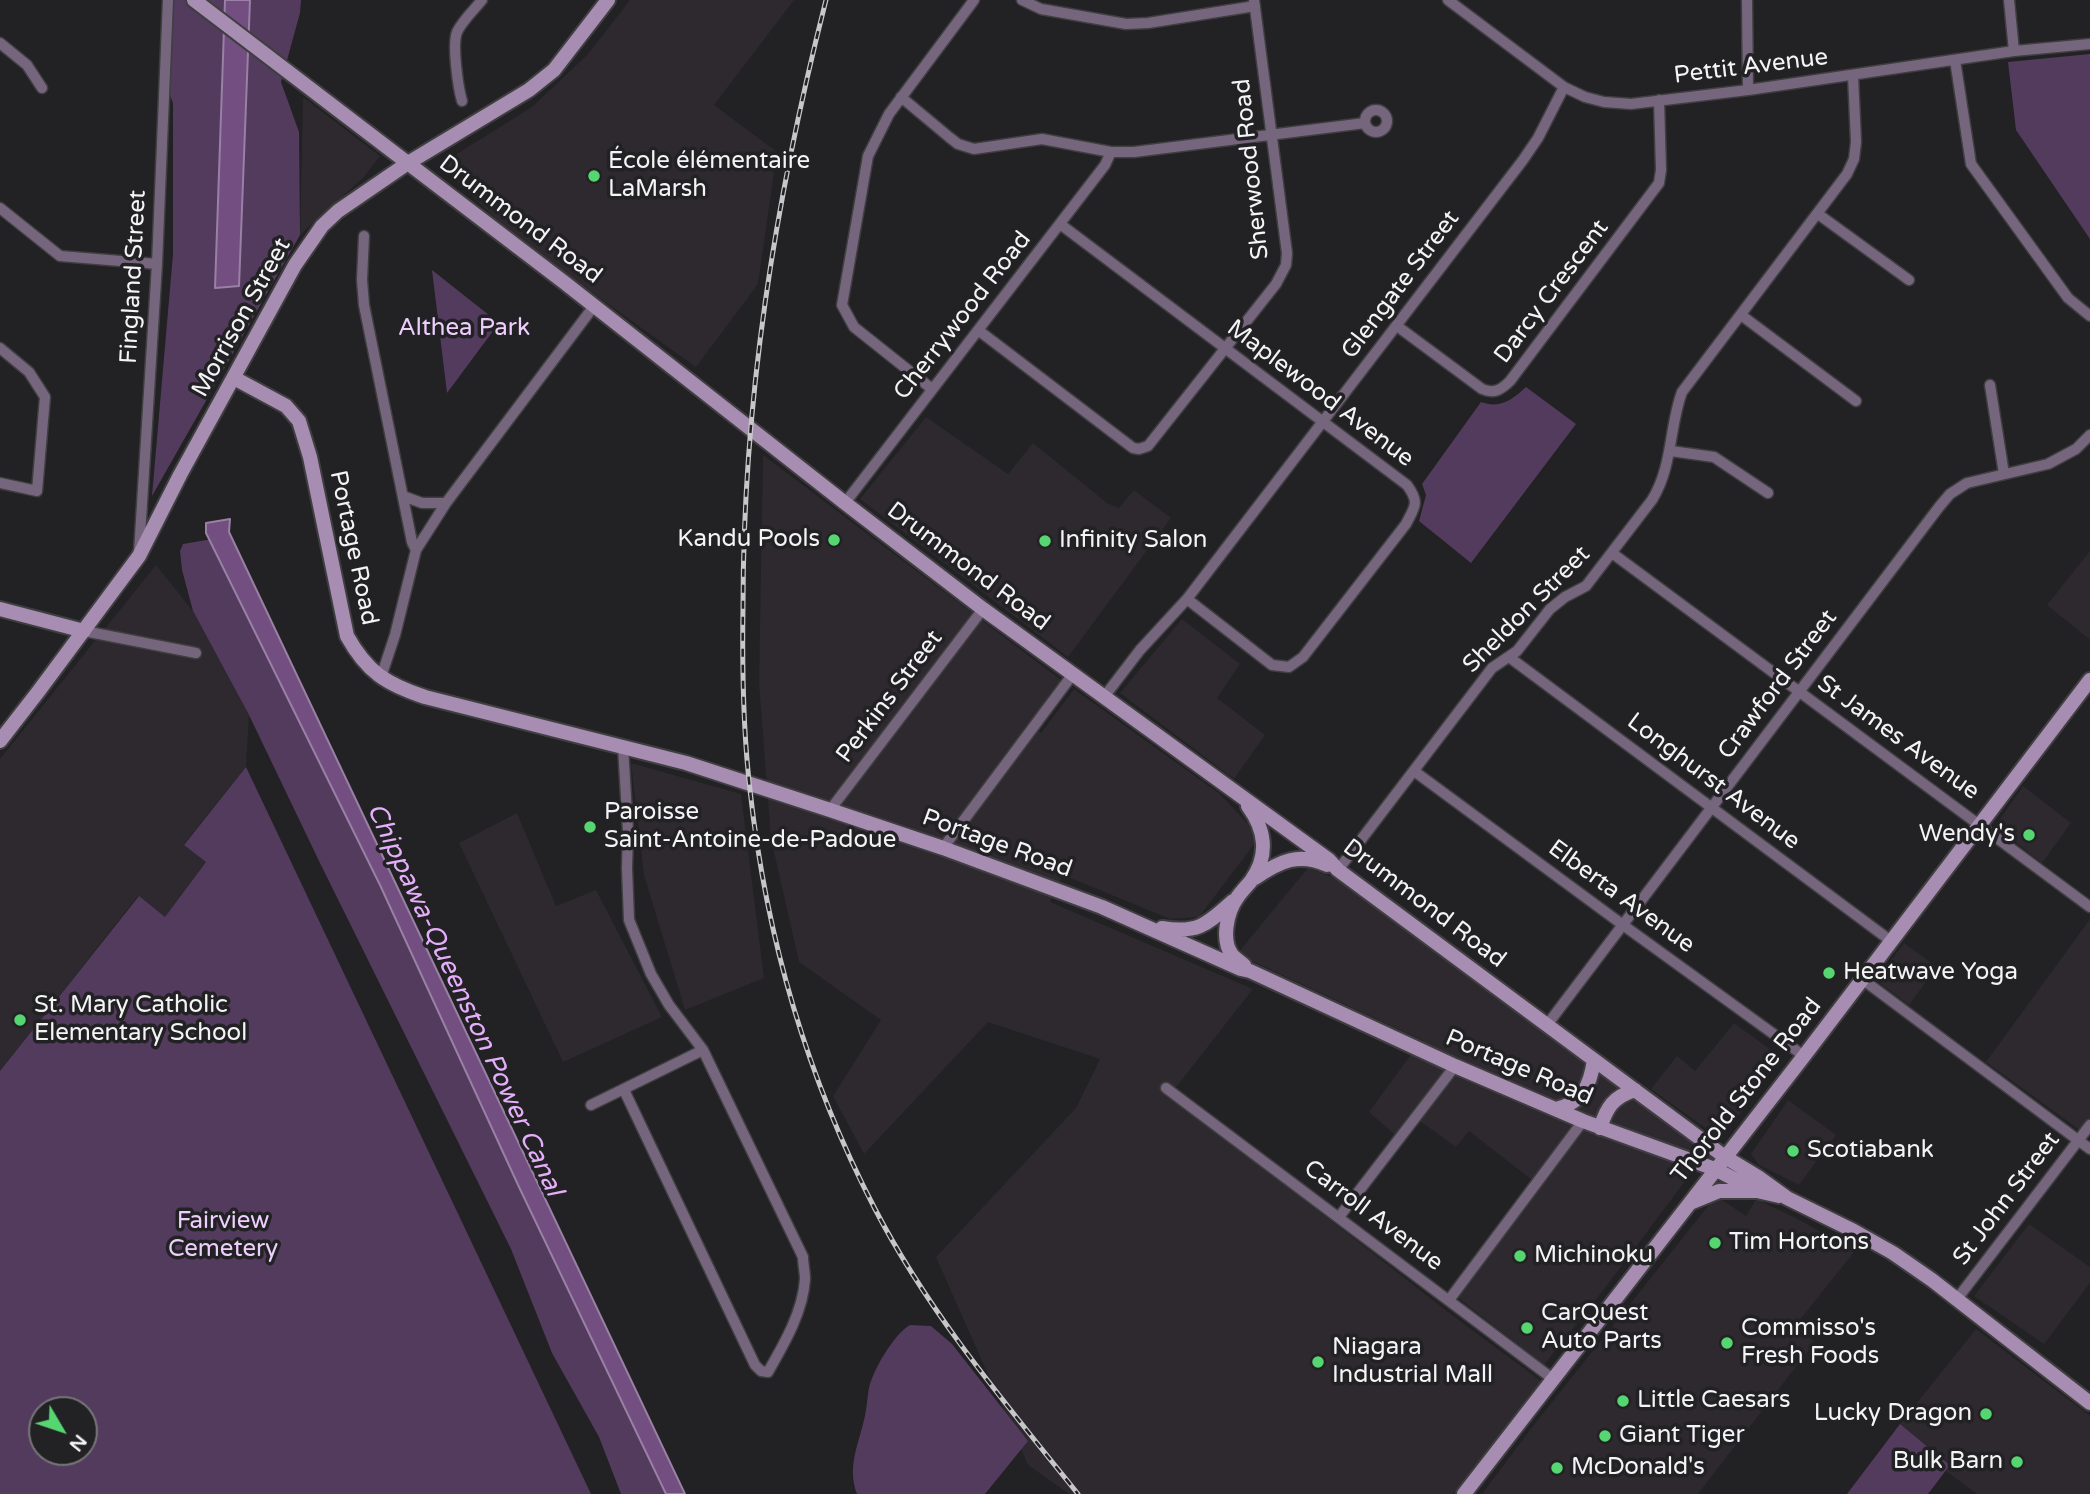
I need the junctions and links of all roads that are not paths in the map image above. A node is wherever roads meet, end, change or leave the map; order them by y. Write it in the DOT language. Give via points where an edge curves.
graph roads {
  1 [pos="168,0"];
  2 [pos="194,0"];
  3 [pos="482,0"];
  4 [pos="608,0"];
  5 [pos="974,0"];
  6 [pos="1022,0"];
  7 [pos="1448,0"];
  8 [pos="1747,0"];
  9 [pos="2009,0"];
  10 [pos="1254,3"];
  11 [pos="0,43"];
  12 [pos="2090,44"];
  13 [pos="2014,51"];
  14 [pos="1955,60"];
  15 [pos="1853,75"];
  16 [pos="1564,87"];
  17 [pos="42,88"];
  18 [pos="1748,90"];
  19 [pos="901,97"];
  20 [pos="1659,100"];
  21 [pos="462,101"];
  22 [pos="1365,123"];
  23 [pos="1271,135"];
  24 [pos="1111,152"];
  25 [pos="408,163"];
  26 [pos="0,208"];
  27 [pos="1818,214"];
  28 [pos="1060,224"];
  29 [pos="364,236"];
  30 [pos="157,264"];
  31 [pos="1909,280"];
  32 [pos="594,306"];
  33 [pos="1741,315"];
  34 [pos="2090,316"];
  35 [pos="1397,326"];
  36 [pos="978,330"];
  37 [pos="0,348"];
  38 [pos="1225,349"];
  39 [pos="234,378"];
  40 [pos="1990,384"];
  41 [pos="932,389"];
  42 [pos="1856,401"];
  43 [pos="1322,423"];
  44 [pos="2090,435"];
  45 [pos="1671,451"];
  46 [pos="2004,474"];
  47 [pos="0,483"];
  48 [pos="1768,493"];
  49 [pos="403,496"];
  50 [pos="446,503"];
  51 [pos="845,503"];
  52 [pos="416,550"];
  53 [pos="1612,553"];
  54 [pos="139,556"];
  55 [pos="1187,598"];
  56 [pos="0,609"];
  57 [pos="983,609"];
  58 [pos="84,631"];
  59 [pos="196,653"];
  60 [pos="1509,657"];
  61 [pos="1073,674"];
  62 [pos="381,677"];
  63 [pos="2090,680"];
  64 [pos="1800,691"];
  65 [pos="1104,697"];
  66 [pos="0,741"];
  67 [pos="623,746"];
  68 [pos="1414,771"];
  69 [pos="1243,799"];
  70 [pos="1711,807"];
  71 [pos="830,810"];
  72 [pos="1980,825"];
  73 [pos="943,848"];
  74 [pos="1338,870"];
  75 [pos="1251,880"];
  76 [pos="1236,899"];
  77 [pos="2088,902"];
  78 [pos="1130,920"];
  79 [pos="1623,926"];
  80 [pos="1891,941"];
  81 [pos="1250,971"];
  82 [pos="1863,979"];
  83 [pos="1547,1025"];
  84 [pos="703,1050"];
  85 [pos="1804,1056"];
  86 [pos="1594,1060"];
  87 [pos="1455,1066"];
  88 [pos="1166,1088"];
  89 [pos="624,1090"];
  90 [pos="1635,1090"];
  91 [pos="591,1105"];
  92 [pos="1556,1109"];
  93 [pos="1583,1121"];
  94 [pos="2090,1125"];
  95 [pos="1600,1128"];
  96 [pos="2078,1141"];
  97 [pos="2090,1149"];
  98 [pos="1725,1157"];
  99 [pos="1715,1169"];
  100 [pos="1756,1191"];
  101 [pos="1787,1198"];
  102 [pos="1689,1204"];
  103 [pos="1339,1217"];
  104 [pos="1957,1299"];
  105 [pos="1449,1300"];
  106 [pos="1552,1379"];
  107 [pos="2090,1402"];
  108 [pos="1464,1494"];
  1 -- 30 [label="street, Fingland Street"];
  2 -- 25 [label="main road, Drummond Road"];
  3 -- 21 [label="street" via="456,40"];
  4 -- 25 [label="main road, Morrison Street" via="554,70"];
  5 -- 19 [label="street"];
  6 -- 10 [label="street" via="1041,9 1126,24"];
  7 -- 16 [label="street, Pettit Avenue"];
  8 -- 18 [label="street"];
  9 -- 13 [label="street"];
  10 -- 23 [label="street, Sherwood Road"];
  11 -- 17 [label="street" via="27,65"];
  12 -- 13 [label="street, Pettit Avenue"];
  13 -- 14 [label="street, Pettit Avenue"];
  14 -- 15 [label="street, Pettit Avenue"];
  14 -- 34 [label="street" via="1971,164 2068,298"];
  15 -- 18 [label="street, Pettit Avenue"];
  15 -- 27 [label="street, Sheldon Street" via="1854,159"];
  16 -- 20 [label="street, Pettit Avenue" via="1604,102"];
  16 -- 35 [label="street, Glengate Street" via="1523,160"];
  18 -- 20 [label="street, Pettit Avenue"];
  19 -- 24 [label="street" via="958,144 974,149 1042,139"];
  19 -- 41 [label="street" via="868,156 842,305 854,327"];
  20 -- 35 [label="street, Darcy Crescent" via="1659,183 1502,390 1482,388"];
  22 -- 23 [label="street"];
  23 -- 24 [label="street"];
  23 -- 38 [label="street, Sherwood Road" via="1286,265"];
  24 -- 28 [label="street, Cherrywood Road"];
  25 -- 32 [label="main road, Drummond Road"];
  25 -- 39 [label="main road, Morrison Street" via="322,226 295,265"];
  26 -- 30 [label="street" via="60,256"];
  27 -- 31 [label="street"];
  27 -- 33 [label="street, Sheldon Street"];
  28 -- 36 [label="street, Cherrywood Road"];
  28 -- 38 [label="street, Maplewood Avenue"];
  29 -- 49 [label="street" via="364,305"];
  30 -- 54 [label="street, Fingland Street"];
  32 -- 50 [label="street"];
  32 -- 51 [label="main road, Drummond Road"];
  33 -- 42 [label="street"];
  33 -- 45 [label="street, Sheldon Street" via="1682,392"];
  35 -- 43 [label="street, Glengate Street"];
  36 -- 38 [label="street, Sherwood Road" via="1139,449 1148,446"];
  36 -- 41 [label="street, Cherrywood Road"];
  37 -- 47 [label="street" via="29,372 45,397 37,490"];
  38 -- 43 [label="street, Maplewood Avenue"];
  39 -- 54 [label="main road, Morrison Street"];
  39 -- 62 [label="main road, Portage Road" via="286,405 299,421 347,636 358,657"];
  40 -- 46 [label="street"];
  41 -- 51 [label="street, Cherrywood Road"];
  43 -- 55 [label="street, Glengate Street"];
  43 -- 55 [label="street, Maplewood Avenue" via="1407,485 1416,503 1406,524 1303,657 1289,667 1272,665"];
  44 -- 46 [label="street, Crawford Street" via="2076,449 2048,464"];
  45 -- 48 [label="street" via="1714,457"];
  45 -- 53 [label="street, Sheldon Street" via="1660,487"];
  46 -- 64 [label="street, Crawford Street" via="1967,483 1950,494"];
  49 -- 50 [label="street" via="422,503"];
  49 -- 52 [label="street"];
  50 -- 52 [label="street"];
  51 -- 57 [label="main road, Drummond Road"];
  52 -- 62 [label="street"];
  53 -- 60 [label="street, Sheldon Street" via="1586,586 1550,609"];
  53 -- 64 [label="street, St James Avenue"];
  54 -- 58 [label="main road, Morrison Street"];
  55 -- 65 [label="street, Glengate Street"];
  56 -- 58 [label="main road"];
  57 -- 61 [label="main road, Drummond Road"];
  57 -- 71 [label="street, Perkins Street"];
  58 -- 59 [label="street"];
  58 -- 66 [label="main road, Morrison Street"];
  60 -- 68 [label="street, Sheldon Street" via="1492,668"];
  60 -- 70 [label="street, Longhurst Avenue"];
  61 -- 65 [label="main road, Drummond Road"];
  61 -- 73 [label="street"];
  62 -- 67 [label="main road, Portage Road" via="425,697"];
  63 -- 72 [label="main road, Thorold Stone Road"];
  64 -- 70 [label="street, Crawford Street"];
  64 -- 72 [label="street, St James Avenue"];
  65 -- 69 [label="main road, Drummond Road"];
  67 -- 71 [label="main road, Portage Road"];
  67 -- 84 [label="street" via="629,920 668,1005"];
  68 -- 74 [label="street, Sheldon Street"];
  68 -- 79 [label="street, Elberta Avenue"];
  69 -- 74 [label="main road, Drummond Road"];
  69 -- 75 [label="main road" via="1262,828 1260,865"];
  70 -- 79 [label="street, Crawford Street"];
  70 -- 80 [label="street, Longhurst Avenue"];
  71 -- 73 [label="main road, Portage Road"];
  72 -- 77 [label="street, St James Avenue"];
  72 -- 80 [label="main road, Thorold Stone Road"];
  73 -- 78 [label="main road, Portage Road"];
  74 -- 75 [label="main road" via="1315,859 1293,859"];
  74 -- 83 [label="main road, Drummond Road"];
  75 -- 76 [label="main road"];
  76 -- 78 [label="main road" via="1211,920 1182,931"];
  76 -- 81 [label="main road" via="1227,942 1231,954"];
  78 -- 81 [label="main road, Portage Road"];
  79 -- 83 [label="street, Crawford Street"];
  79 -- 85 [label="street, Elberta Avenue"];
  80 -- 82 [label="main road, Thorold Stone Road"];
  81 -- 87 [label="main road, Portage Road"];
  82 -- 85 [label="main road, Thorold Stone Road"];
  82 -- 96 [label="street"];
  83 -- 86 [label="main road, Drummond Road"];
  84 -- 89 [label="street"];
  84 -- 89 [label="street" via="803,1257 805,1279 799,1311 768,1372 755,1365"];
  85 -- 98 [label="main road, Thorold Stone Road"];
  86 -- 90 [label="main road, Drummond Road"];
  86 -- 92 [label="main road" via="1583,1093"];
  87 -- 92 [label="main road, Portage Road"];
  87 -- 103 [label="street"];
  88 -- 103 [label="street, Carroll Avenue"];
  89 -- 91 [label="street"];
  90 -- 95 [label="main road" via="1622,1094 1606,1110"];
  90 -- 98 [label="main road, Drummond Road"];
  92 -- 93 [label="main road, Portage Road"];
  93 -- 95 [label="main road, Portage Road"];
  93 -- 105 [label="street"];
  94 -- 96 [label="street, St John Street"];
  95 -- 99 [label="main road, Portage Road"];
  96 -- 97 [label="street"];
  96 -- 104 [label="street, St John Street"];
  98 -- 99 [label="main road, Thorold Stone Road"];
  98 -- 101 [label="main road, Portage Road"];
  99 -- 100 [label="main road, Portage Road"];
  99 -- 102 [label="main road, Thorold Stone Road"];
  100 -- 101 [label="main road, Portage Road"];
  100 -- 102 [label="main road" via="1719,1191"];
  101 -- 104 [label="main road, Portage Road" via="1893,1253"];
  102 -- 106 [label="main road, Thorold Stone Road"];
  103 -- 105 [label="street, Carroll Avenue"];
  104 -- 107 [label="main road, Portage Road"];
  105 -- 106 [label="street, Carroll Avenue"];
  106 -- 108 [label="main road, Thorold Stone Road"];
}
